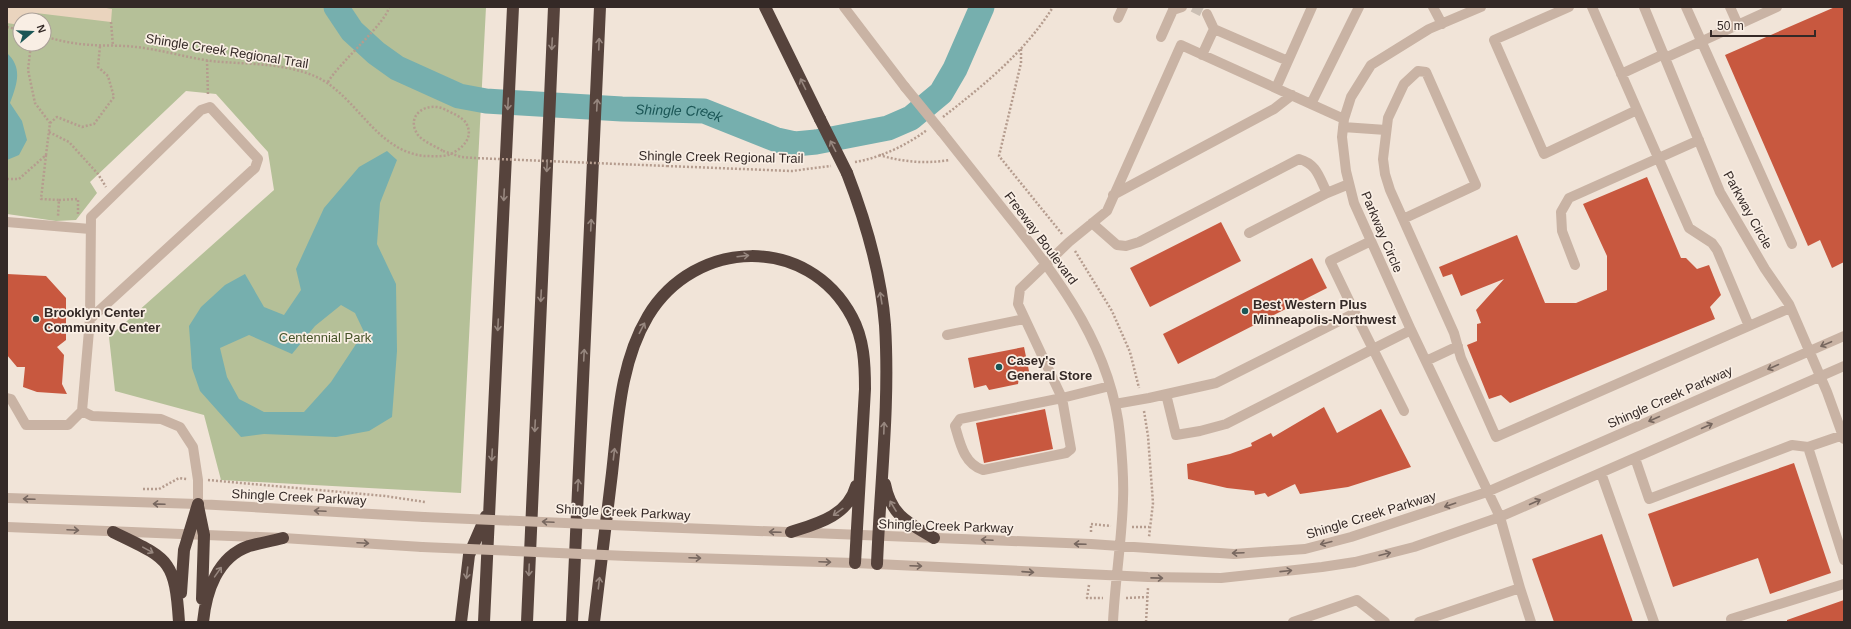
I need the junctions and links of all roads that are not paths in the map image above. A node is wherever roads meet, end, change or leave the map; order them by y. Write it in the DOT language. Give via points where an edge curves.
graph roads {
  1 [pos="513,7"];
  2 [pos="554,7"];
  3 [pos="600,7"];
  4 [pos="765,7"];
  5 [pos="844,7"];
  6 [pos="1123,7"];
  7 [pos="1312,7"];
  8 [pos="1359,7"];
  9 [pos="1433,7"];
  10 [pos="1481,7"];
  11 [pos="1569,7"];
  12 [pos="1592,7"];
  13 [pos="1644,7"];
  14 [pos="1686,7"];
  15 [pos="1730,7"];
  16 [pos="1777,7"];
  17 [pos="1173,8"];
  18 [pos="1207,14"];
  19 [pos="1118,18"];
  20 [pos="1442,24"];
  21 [pos="1738,25"];
  22 [pos="1214,29"];
  23 [pos="1161,37"];
  24 [pos="1701,42"];
  25 [pos="1202,55"];
  26 [pos="1665,56"];
  27 [pos="1288,60"];
  28 [pos="1621,74"];
  29 [pos="1276,88"];
  30 [pos="1292,95"];
  31 [pos="1311,104"];
  32 [pos="1637,110"];
  33 [pos="1343,123"];
  34 [pos="1386,130"];
  35 [pos="1699,140"];
  36 [pos="1659,159"];
  37 [pos="1349,184"];
  38 [pos="1327,193"];
  39 [pos="1113,196"];
  40 [pos="1403,219"];
  41 [pos="7,222"];
  42 [pos="1092,222"];
  43 [pos="90,229"];
  44 [pos="1249,233"];
  45 [pos="1370,241"];
  46 [pos="1792,244"];
  47 [pos="1047,264"];
  48 [pos="1574,265"];
  49 [pos="1790,308"];
  50 [pos="1355,313"];
  51 [pos="90,319"];
  52 [pos="1024,319"];
  53 [pos="1749,326"];
  54 [pos="1411,330"];
  55 [pos="947,335"];
  56 [pos="1844,336"];
  57 [pos="1458,346"];
  58 [pos="1373,349"];
  59 [pos="1808,351"];
  60 [pos="1426,361"];
  61 [pos="1844,366"];
  62 [pos="1820,377"];
  63 [pos="1110,386"];
  64 [pos="1166,394"];
  65 [pos="7,398"];
  66 [pos="1062,398"];
  67 [pos="1115,404"];
  68 [pos="82,411"];
  69 [pos="1404,411"];
  70 [pos="1843,437"];
  71 [pos="1808,447"];
  72 [pos="1635,458"];
  73 [pos="861,466"];
  74 [pos="882,467"];
  75 [pos="1601,473"];
  76 [pos="1487,492"];
  77 [pos="7,498"];
  78 [pos="198,504"];
  79 [pos="489,510"];
  80 [pos="1500,518"];
  81 [pos="7,527"];
  82 [pos="113,532"];
  83 [pos="791,532"];
  84 [pos="188,534"];
  85 [pos="204,535"];
  86 [pos="856,535"];
  87 [pos="878,536"];
  88 [pos="282,538"];
  89 [pos="934,538"];
  90 [pos="1119,546"];
  91 [pos="1844,560"];
  92 [pos="855,563"];
  93 [pos="877,564"];
  94 [pos="1118,576"];
  95 [pos="1844,584"];
  96 [pos="1520,588"];
  97 [pos="1730,619"];
  98 [pos="179,622"];
  99 [pos="202,622"];
  100 [pos="461,622"];
  101 [pos="484,622"];
  102 [pos="527,622"];
  103 [pos="572,622"];
  104 [pos="594,622"];
  105 [pos="1113,622"];
  106 [pos="1292,622"];
  107 [pos="1386,622"];
  108 [pos="1419,622"];
  109 [pos="1531,622"];
  110 [pos="1654,622"];
  1 -- 79 [label="highway, one-way"];
  2 -- 102 [label="highway, one-way"];
  103 -- 3 [label="highway, one-way"];
  74 -- 4 [label="highway, one-way, bridge" via="886,380 884,317 871,247 849,168 820,119"];
  5 -- 47 [label="street, Freeway Boulevard, bridge"];
  6 -- 19 [label="street"];
  7 -- 27 [label="street"];
  8 -- 31 [label="street"];
  9 -- 20 [label="street"];
  10 -- 20 [label="street, Parkway Circle"];
  11 -- 32 [label="street" via="1494,40 1544,154"];
  12 -- 28 [label="street"];
  13 -- 26 [label="street, Parkway Circle"];
  14 -- 24 [label="street"];
  15 -- 21 [label="street"];
  16 -- 21 [label="street"];
  17 -- 23 [label="street"];
  18 -- 22 [label="street"];
  20 -- 33 [label="street, Parkway Circle" via="1428,29 1371,65 1351,97"];
  21 -- 24 [label="street"];
  22 -- 25 [label="street"];
  22 -- 27 [label="street"];
  24 -- 26 [label="street"];
  24 -- 46 [label="street"];
  25 -- 29 [label="street"];
  25 -- 39 [label="street" via="1181,45"];
  26 -- 28 [label="street"];
  26 -- 35 [label="street, Parkway Circle"];
  27 -- 29 [label="street"];
  28 -- 32 [label="street"];
  29 -- 30 [label="street"];
  30 -- 31 [label="street"];
  30 -- 39 [label="street" via="1274,109"];
  31 -- 33 [label="street"];
  32 -- 36 [label="street"];
  33 -- 34 [label="street"];
  33 -- 37 [label="street, Parkway Circle" via="1342,137"];
  34 -- 40 [label="street" via="1383,159 1385,174"];
  34 -- 40 [label="street" via="1388,118 1404,84 1418,71 1426,72 1476,185"];
  35 -- 36 [label="street"];
  35 -- 49 [label="street, Parkway Circle" via="1720,192"];
  36 -- 48 [label="street" via="1569,198 1561,212 1562,231"];
  36 -- 53 [label="street" via="1689,228 1717,250"];
  37 -- 38 [label="street"];
  37 -- 45 [label="street, Parkway Circle"];
  38 -- 42 [label="street" via="1315,169 1308,161 1299,159 1139,242 1126,246 1116,245"];
  38 -- 44 [label="street"];
  39 -- 42 [label="street" via="1107,211"];
  40 -- 57 [label="street"];
  41 -- 43 [label="street"];
  42 -- 47 [label="street"];
  43 -- 51 [label="street"];
  43 -- 51 [label="street" via="91,217 201,110 210,107 258,159 255,168"];
  45 -- 50 [label="street" via="1330,261"];
  45 -- 54 [label="street, Parkway Circle"];
  47 -- 52 [label="street" via="1020,289 1018,304"];
  47 -- 63 [label="street, Freeway Boulevard" via="1093,339"];
  49 -- 53 [label="street"];
  49 -- 59 [label="street, Parkway Circle"];
  50 -- 58 [label="street"];
  50 -- 64 [label="street" via="1216,383"];
  51 -- 68 [label="street"];
  52 -- 55 [label="street"];
  52 -- 66 [label="street"];
  53 -- 57 [label="street" via="1496,437"];
  54 -- 58 [label="street"];
  54 -- 60 [label="street, Parkway Circle"];
  56 -- 59 [label="street, Shingle Creek Parkway, one-way"];
  57 -- 60 [label="street"];
  58 -- 64 [label="street" via="1243,417 1200,431 1176,435"];
  58 -- 69 [label="street"];
  59 -- 62 [label="street, Parkway Circle"];
  59 -- 76 [label="street, Shingle Creek Parkway, one-way"];
  60 -- 76 [label="street, Parkway Circle"];
  61 -- 62 [label="street"];
  62 -- 70 [label="street, Parkway Circle"];
  72 -- 62 [label="street, one-way"];
  63 -- 66 [label="street"];
  63 -- 67 [label="street, Freeway Boulevard"];
  64 -- 67 [label="street"];
  65 -- 68 [label="street" via="11,399 26,426 68,425"];
  66 -- 66 [label="street" via="1071,449 1066,453 983,470 976,467 961,449 955,426 960,419"];
  67 -- 90 [label="street, Freeway Boulevard" via="1120,434 1123,499"];
  68 -- 78 [label="street" via="92,416 161,419 180,427 193,446 198,480"];
  70 -- 71 [label="street"];
  71 -- 72 [label="street" via="1792,445 1649,499"];
  71 -- 91 [label="street"];
  72 -- 75 [label="street"];
  73 -- 83 [label="highway, one-way" via="855,491 845,506 818,523"];
  73 -- 86 [label="highway"];
  104 -- 73 [label="highway, one-way" via="621,392 628,365 640,331 656,304 665,293 688,275 719,261 762,255 804,269 827,284 837,295 846,306 858,331 865,365"];
  74 -- 87 [label="highway"];
  89 -- 74 [label="highway, one-way" via="908,523 894,510 887,494"];
  80 -- 75 [label="street, one-way"];
  75 -- 110 [label="street"];
  76 -- 80 [label="street, Parkway Circle"];
  76 -- 90 [label="street, Shingle Creek Parkway, one-way" via="1351,537 1304,549 1234,554"];
  78 -- 77 [label="street, Shingle Creek Parkway, one-way"];
  83 -- 78 [label="street, Shingle Creek Parkway, one-way, bridge"];
  78 -- 84 [label="highway"];
  78 -- 85 [label="highway"];
  79 -- 100 [label="highway, one-way" via="469,555"];
  79 -- 101 [label="highway"];
  94 -- 80 [label="street, one-way" via="1221,578 1355,562 1414,547"];
  80 -- 96 [label="street, Parkway Circle"];
  81 -- 82 [label="street, one-way"];
  82 -- 84 [label="street"];
  82 -- 98 [label="highway, one-way" via="151,551 168,566 176,583"];
  83 -- 86 [label="street, Shingle Creek Parkway"];
  84 -- 85 [label="street"];
  84 -- 98 [label="highway" via="184,550"];
  85 -- 88 [label="street"];
  85 -- 99 [label="highway"];
  86 -- 87 [label="street, Shingle Creek Parkway"];
  86 -- 92 [label="highway"];
  87 -- 89 [label="street, Shingle Creek Parkway"];
  87 -- 93 [label="highway"];
  88 -- 92 [label="street, one-way, bridge" via="656,557"];
  99 -- 88 [label="highway, one-way" via="205,602 213,580 228,560 248,547"];
  90 -- 89 [label="street, Shingle Creek Parkway, one-way"];
  90 -- 94 [label="street, Freeway Boulevard"];
  92 -- 93 [label="street"];
  93 -- 94 [label="street, one-way"];
  94 -- 105 [label="street, Freeway Boulevard"];
  95 -- 97 [label="street"];
  96 -- 108 [label="street"];
  96 -- 109 [label="street, Parkway Circle"];
  106 -- 107 [label="street" via="1357,600"];
}
